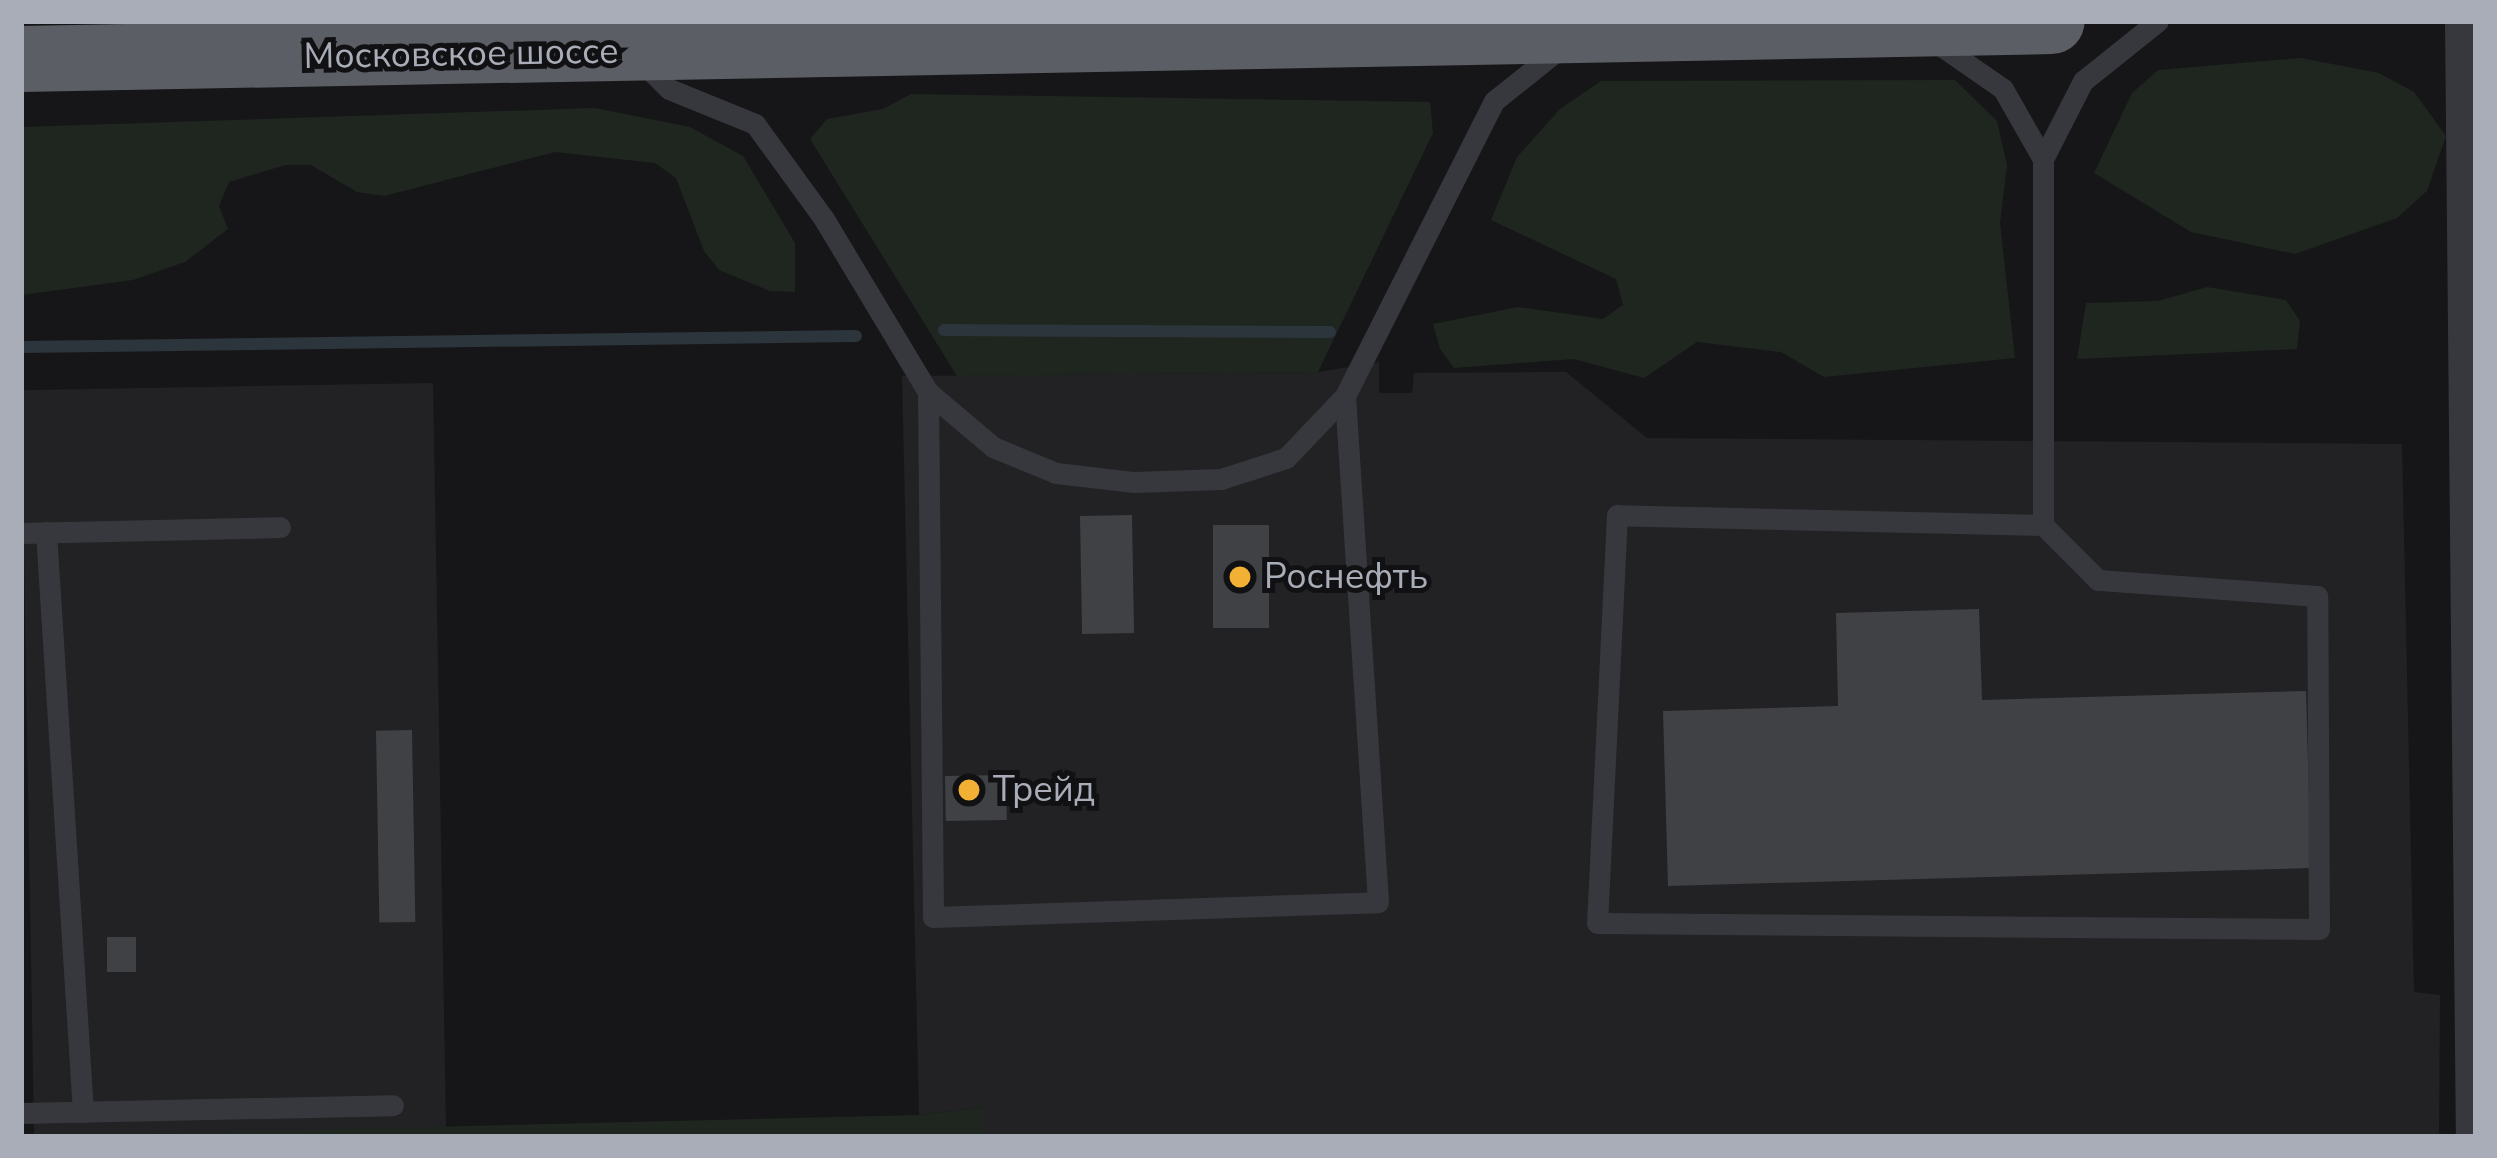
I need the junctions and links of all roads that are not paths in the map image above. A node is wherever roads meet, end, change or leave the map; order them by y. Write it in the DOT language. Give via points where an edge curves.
graph roads {
  1 [pos="2052,21"];
  2 [pos="2158,21"];
  3 [pos="2464,21"];
  4 [pos="1903,22"];
  5 [pos="1585,28"];
  6 [pos="633,53"];
  7 [pos="21,59"];
  8 [pos="2043,159"];
  9 [pos="928,392"];
  10 [pos="1345,396"];
  11 [pos="2043,525"];
  12 [pos="280,527"];
  13 [pos="21,532"];
  14 [pos="46,532"];
  15 [pos="2473,539"];
  16 [pos="393,1105"];
  17 [pos="83,1112"];
  18 [pos="21,1113"];
  19 [pos="2476,1137"];
  1 -- 4 [label="highway, Московское шоссе"];
  2 -- 8 [label="lane" via="2083,81"];
  3 -- 15 [label="street"];
  4 -- 5 [label="highway, Московское шоссе"];
  4 -- 8 [label="lane" via="2003,89"];
  5 -- 6 [label="highway, Московское шоссе"];
  5 -- 10 [label="lane" via="1494,100"];
  6 -- 7 [label="highway, Московское шоссе"];
  6 -- 9 [label="lane" via="669,89 755,124 824,219"];
  8 -- 11 [label="lane"];
  9 -- 10 [label="lane" via="993,447 1056,473 1134,482 1221,479 1286,458"];
  9 -- 10 [label="lane" via="934,917 1378,902"];
  11 -- 11 [label="lane" via="1617,515 1598,923 2319,929 2317,596 2098,580"];
  12 -- 14 [label="lane"];
  13 -- 14 [label="lane"];
  14 -- 17 [label="lane"];
  15 -- 19 [label="street"];
  16 -- 17 [label="lane"];
  17 -- 18 [label="lane"];
}
